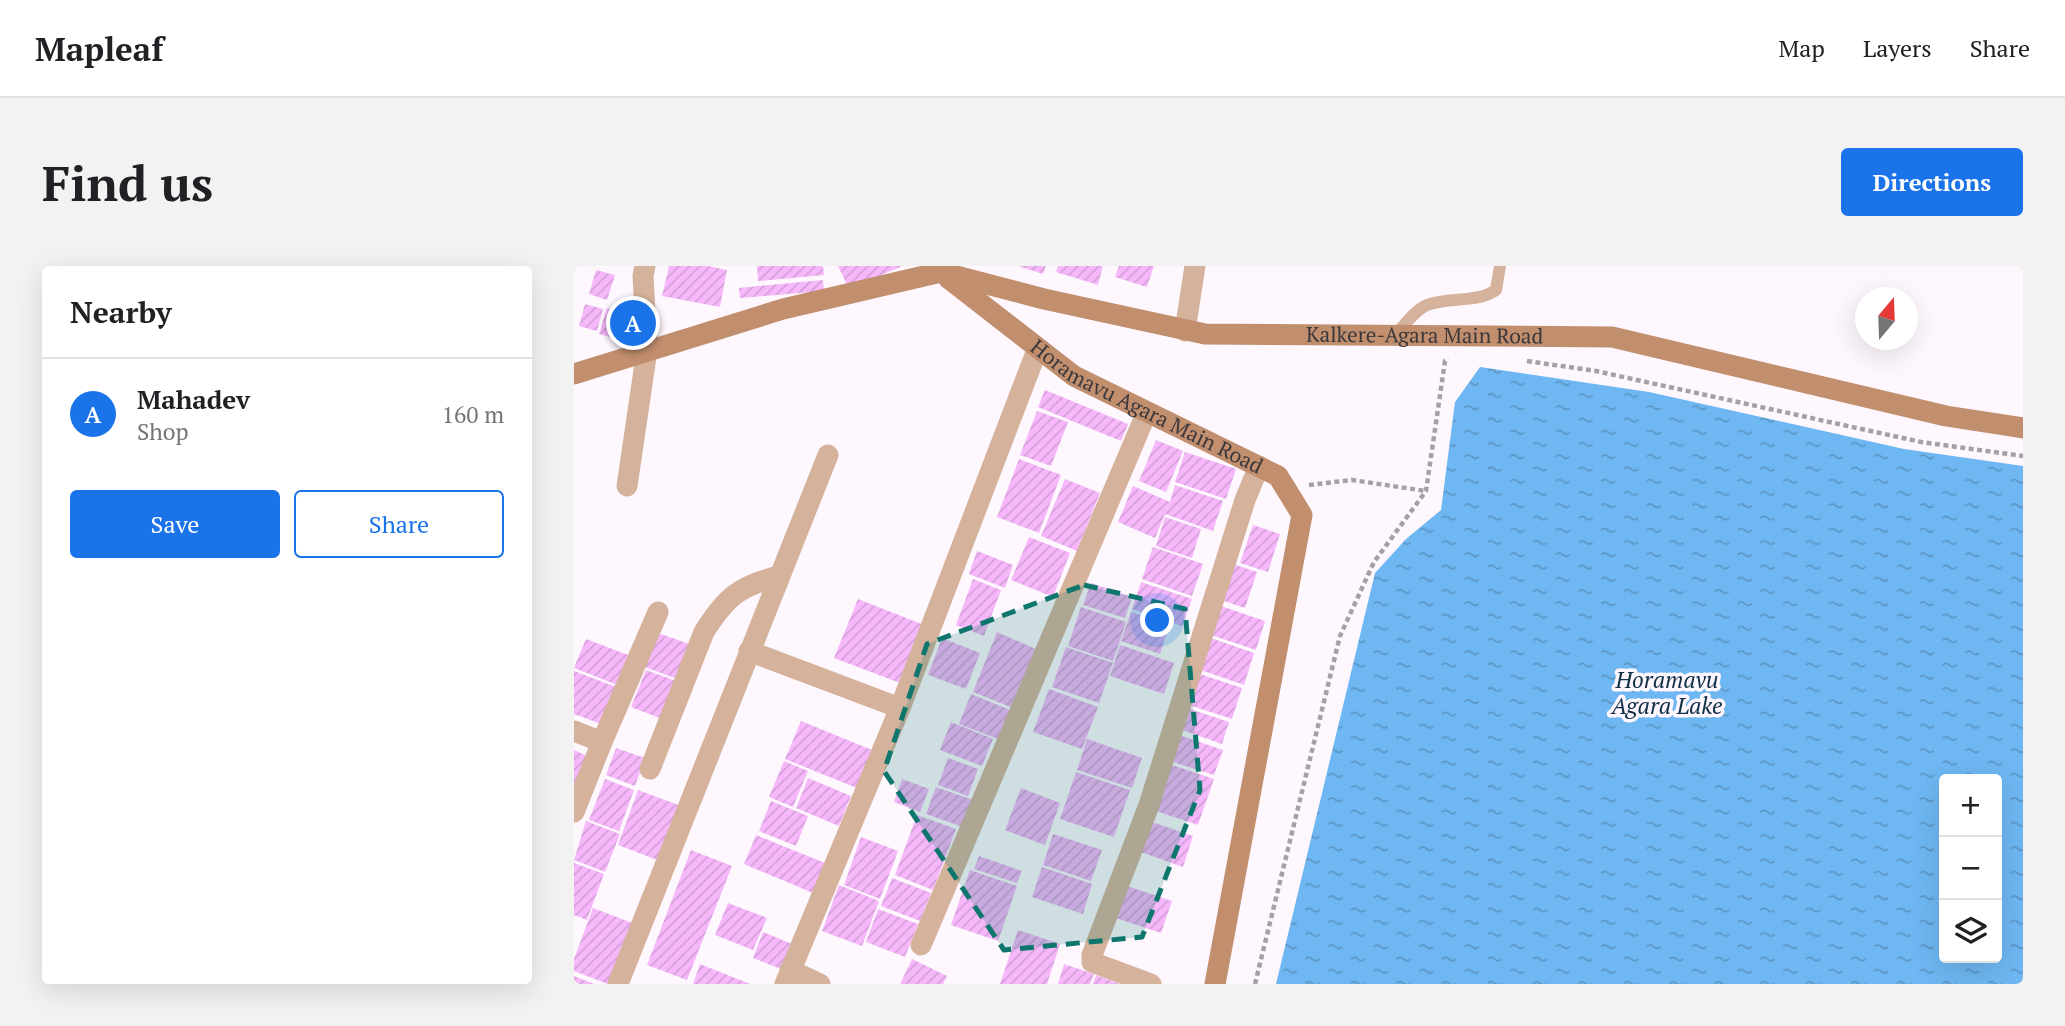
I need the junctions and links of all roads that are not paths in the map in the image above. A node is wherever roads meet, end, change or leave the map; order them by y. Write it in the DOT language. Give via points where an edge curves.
graph roads {
  1 [pos="645,266"];
  2 [pos="1195,266"];
  3 [pos="1500,266"];
  4 [pos="944,269"];
  5 [pos="1185,331"];
  6 [pos="1394,336"];
  7 [pos="647,350"];
  8 [pos="1037,350"];
  9 [pos="575,376"];
  10 [pos="1146,414"];
  11 [pos="2023,428"];
  12 [pos="828,455"];
  13 [pos="1259,466"];
  14 [pos="627,486"];
  15 [pos="779,576"];
  16 [pos="658,612"];
  17 [pos="749,651"];
  18 [pos="900,708"];
  19 [pos="574,731"];
  20 [pos="602,743"];
  21 [pos="650,769"];
  22 [pos="574,812"];
  23 [pos="920,945"];
  24 [pos="788,977"];
  25 [pos="618,984"];
  26 [pos="820,984"];
  27 [pos="1151,984"];
  28 [pos="1215,984"];
  1 -- 7 [label="street"];
  2 -- 5 [label="street"];
  3 -- 6 [label="lane" via="1496,290 1482,299 1456,298 1424,306"];
  4 -- 5 [label="street, Kalkere-Agara Main Road"];
  4 -- 7 [label="street" via="783,309"];
  4 -- 8 [label="street, Horamavu Agara Main Road"];
  5 -- 6 [label="street, Kalkere-Agara Main Road"];
  6 -- 11 [label="street, Kalkere-Agara Main Road" via="1612,337 1907,407"];
  7 -- 9 [label="street"];
  7 -- 14 [label="street"];
  8 -- 10 [label="street, Horamavu Agara Main Road" via="1074,376"];
  8 -- 18 [label="street"];
  10 -- 13 [label="street, Horamavu Agara Main Road"];
  10 -- 23 [label="street"];
  12 -- 15 [label="street"];
  13 -- 27 [label="street" via="1149,805 1093,955 1093,962 1102,968"];
  13 -- 28 [label="street, Horamavu Agara Main Road" via="1278,476 1302,515"];
  15 -- 17 [label="street"];
  15 -- 21 [label="street" via="752,583 729,596 715,614"];
  16 -- 20 [label="street"];
  17 -- 18 [label="street"];
  17 -- 25 [label="street"];
  18 -- 24 [label="street"];
  19 -- 20 [label="street"];
  20 -- 22 [label="street"];
  24 -- 26 [label="street"];
}
